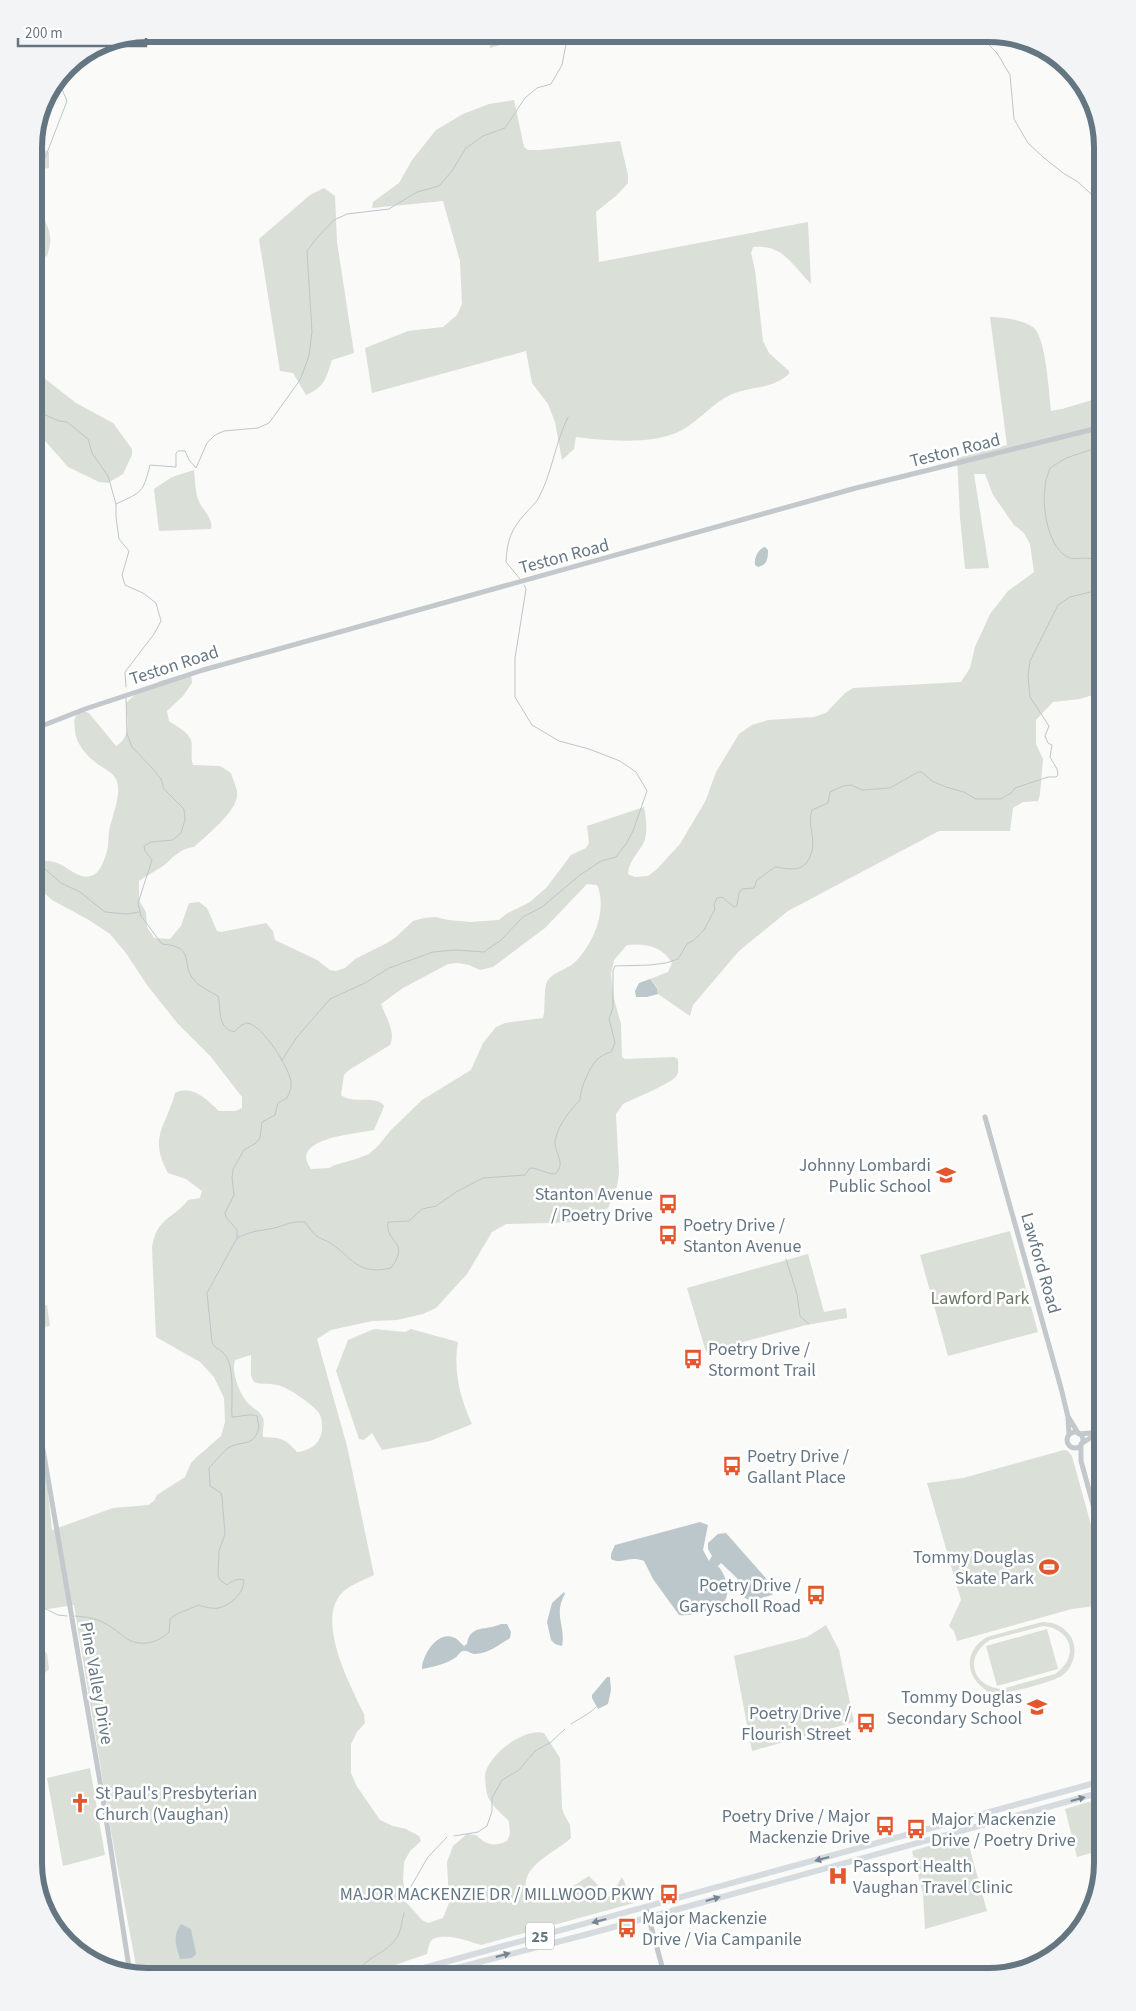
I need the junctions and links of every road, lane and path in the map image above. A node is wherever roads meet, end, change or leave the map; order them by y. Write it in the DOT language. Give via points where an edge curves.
graph roads {
  1 [pos="1094,430"];
  2 [pos="43,727"];
  3 [pos="985,1116"];
  4 [pos="1068,1417"];
  5 [pos="1078,1434"];
  6 [pos="1094,1434"];
  7 [pos="1069,1435"];
  8 [pos="1094,1435"];
  9 [pos="1081,1444"];
  10 [pos="42,1445"];
  11 [pos="1071,1447"];
  12 [pos="1081,1461"];
  13 [pos="1094,1508"];
  14 [pos="1094,1783"];
  15 [pos="1094,1794"];
  16 [pos="646,1908"];
  17 [pos="649,1917"];
  18 [pos="129,1966"];
  19 [pos="424,1968"];
  20 [pos="456,1968"];
  21 [pos="663,1968"];
  1 -- 2 [label="street, Teston Road" via="856,488 203,670 85,709"];
  3 -- 4 [label="street, Lawford Road"];
  4 -- 5 [label="street, Lawford Road"];
  4 -- 7 [label="street, Lawford Road"];
  5 -- 6 [label="street"];
  5 -- 7 [label="street"];
  5 -- 9 [label="street" via="1082,1438"];
  7 -- 11 [label="street" via="1067,1442"];
  8 -- 9 [label="street"];
  9 -- 11 [label="street"];
  9 -- 12 [label="street"];
  10 -- 18 [label="street, Pine Valley Drive"];
  11 -- 12 [label="street"];
  12 -- 13 [label="street"];
  14 -- 16 [label="main road, 25, one-way"];
  17 -- 15 [label="main road, 25, one-way"];
  16 -- 17 [label="street"];
  16 -- 19 [label="main road, 25, one-way"];
  20 -- 17 [label="main road, 25, one-way"];
  17 -- 21 [label="street"];
}
